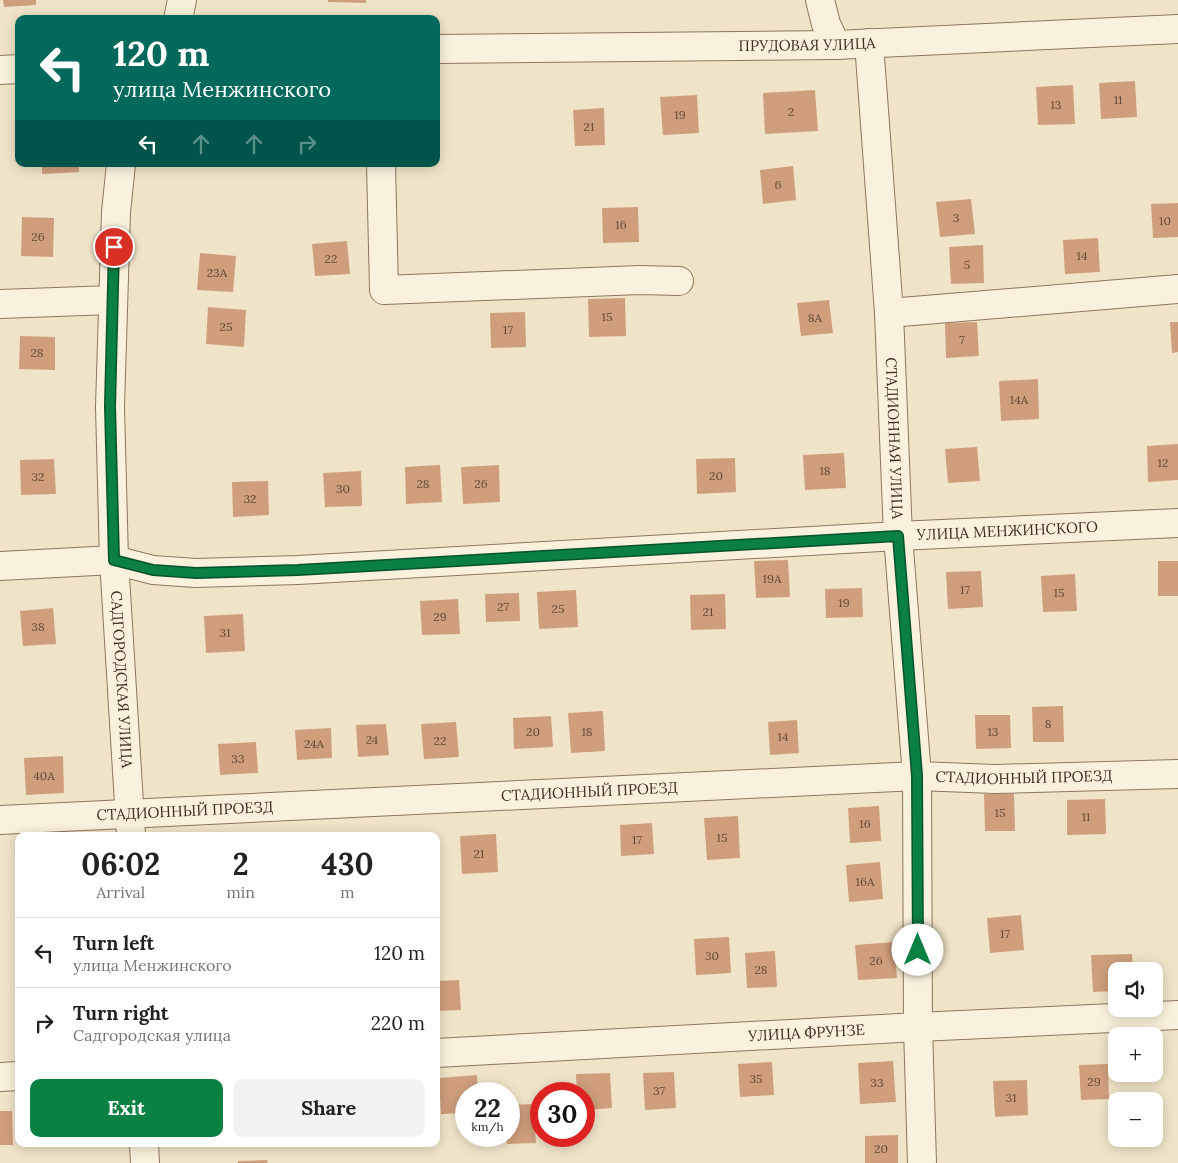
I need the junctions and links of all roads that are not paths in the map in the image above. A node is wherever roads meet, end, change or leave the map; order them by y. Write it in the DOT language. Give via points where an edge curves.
graph roads {
  1 [pos="182,0"];
  2 [pos="820,0"];
  3 [pos="179,15"];
  4 [pos="1178,29"];
  5 [pos="869,43"];
  6 [pos="836,45"];
  7 [pos="440,49"];
  8 [pos="15,69"];
  9 [pos="0,70"];
  10 [pos="121,167"];
  11 [pos="381,167"];
  12 [pos="679,281"];
  13 [pos="1178,289"];
  14 [pos="112,300"];
  15 [pos="0,304"];
  16 [pos="888,313"];
  17 [pos="1178,523"];
  18 [pos="898,536"];
  19 [pos="114,560"];
  20 [pos="0,566"];
  21 [pos="1178,774"];
  22 [pos="917,776"];
  23 [pos="0,820"];
  24 [pos="131,825"];
  25 [pos="1178,1015"];
  26 [pos="918,1027"];
  27 [pos="440,1053"];
  28 [pos="15,1076"];
  29 [pos="0,1077"];
  30 [pos="144,1147"];
  31 [pos="145,1163"];
  32 [pos="922,1163"];
  1 -- 3 [label="street"];
  2 -- 6 [label="street"];
  4 -- 5 [label="street, ПРУДОВАЯ УЛИЦА"];
  5 -- 6 [label="street, ПРУДОВАЯ УЛИЦА"];
  5 -- 16 [label="street, СТАДИОННАЯ УЛИЦА"];
  6 -- 7 [label="street, ПРУДОВАЯ УЛИЦА"];
  8 -- 9 [label="street"];
  10 -- 14 [label="street, САДГОРОДСКАЯ УЛИЦА"];
  11 -- 12 [label="street" via="384,290"];
  13 -- 16 [label="street"];
  14 -- 15 [label="street"];
  14 -- 19 [label="street, САДГОРОДСКАЯ УЛИЦА" via="110,406"];
  16 -- 18 [label="street, СТАДИОННАЯ УЛИЦА"];
  17 -- 18 [label="street, УЛИЦА МЕНЖИНСКОГО"];
  18 -- 19 [label="street, УЛИЦА МЕНЖИНСКОГО" via="298,570 196,573 153,570"];
  18 -- 22 [label="street, СТАДИОННАЯ УЛИЦА"];
  19 -- 20 [label="street, УЛИЦА МЕНЖИНСКОГО"];
  19 -- 24 [label="street, САДГОРОДСКАЯ УЛИЦА"];
  21 -- 22 [label="street, СТАДИОННЫЙ ПРОЕЗД" via="995,779"];
  22 -- 24 [label="street, СТАДИОННЫЙ ПРОЕЗД"];
  22 -- 26 [label="street, СТАДИОННАЯ УЛИЦА"];
  23 -- 24 [label="street, СТАДИОННЫЙ ПРОЕЗД"];
  25 -- 26 [label="street, УЛИЦА ФРУНЗЕ"];
  26 -- 27 [label="street, УЛИЦА ФРУНЗЕ"];
  26 -- 32 [label="street, СТАДИОННАЯ УЛИЦА"];
  28 -- 29 [label="street"];
  30 -- 31 [label="street"];
}
